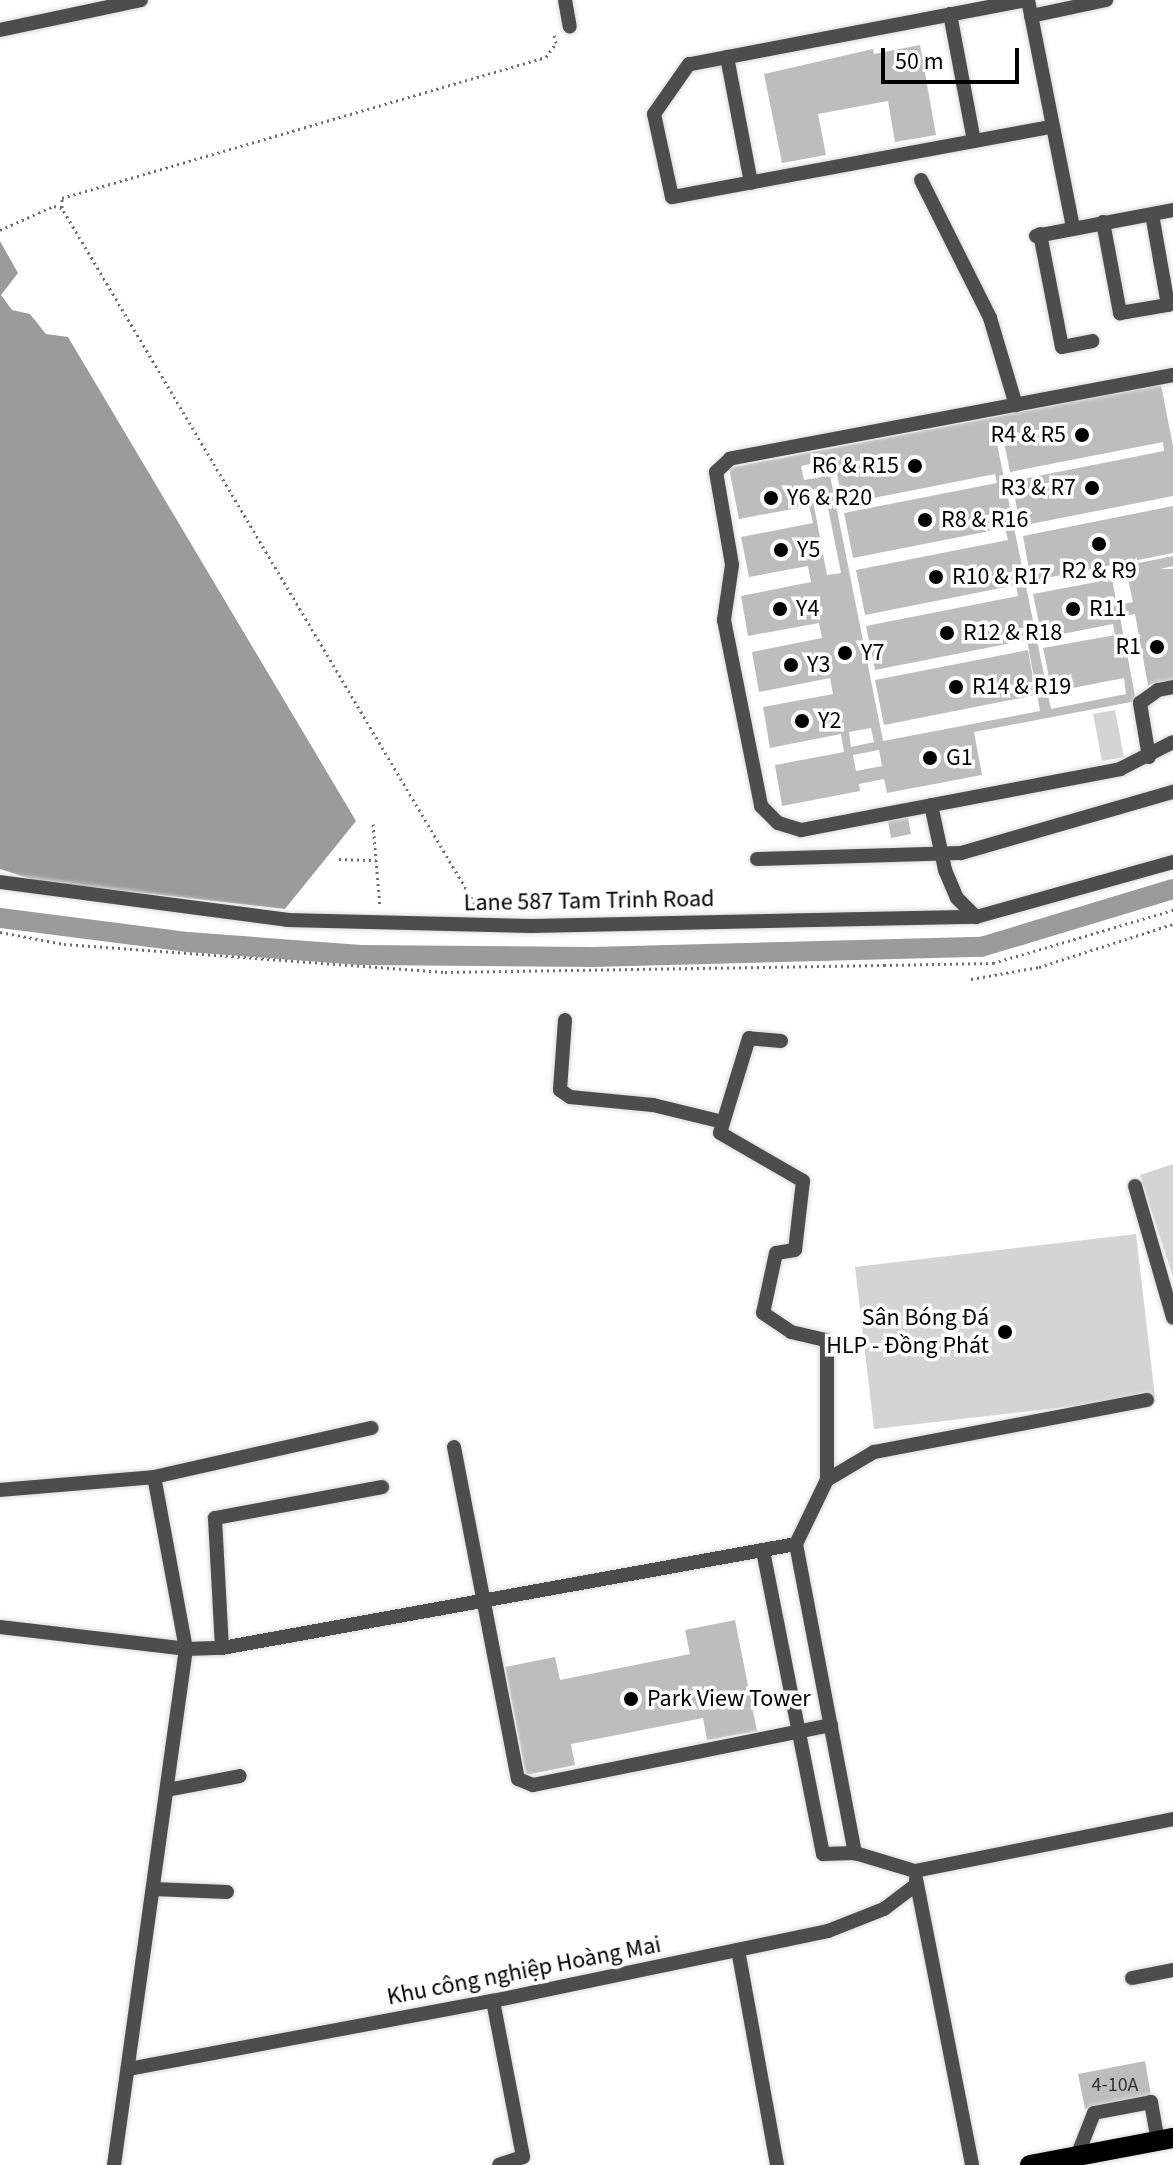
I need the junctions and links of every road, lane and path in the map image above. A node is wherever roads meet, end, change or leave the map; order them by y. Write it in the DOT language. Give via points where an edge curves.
graph roads {
  1 [pos="141,0"];
  2 [pos="565,0"];
  3 [pos="934,0"];
  4 [pos="1027,0"];
  5 [pos="1106,0"];
  6 [pos="943,15"];
  7 [pos="1031,16"];
  8 [pos="570,23"];
  9 [pos="0,30"];
  10 [pos="727,57"];
  11 [pos="1051,127"];
  12 [pos="974,141"];
  13 [pos="921,180"];
  14 [pos="751,183"];
  15 [pos="62,208"];
  16 [pos="1173,210"];
  17 [pos="1152,214"];
  18 [pos="1103,222"];
  19 [pos="1073,228"];
  20 [pos="0,230"];
  21 [pos="1092,341"];
  22 [pos="1173,375"];
  23 [pos="1016,405"];
  24 [pos="1173,687"];
  25 [pos="1173,742"];
  26 [pos="1149,757"];
  27 [pos="1173,792"];
  28 [pos="931,805"];
  29 [pos="373,824"];
  30 [pos="940,856"];
  31 [pos="339,859"];
  32 [pos="757,859"];
  33 [pos="376,860"];
  34 [pos="1173,862"];
  35 [pos="0,882"];
  36 [pos="1173,910"];
  37 [pos="976,917"];
  38 [pos="381,922"];
  39 [pos="1173,924"];
  40 [pos="488,926"];
  41 [pos="0,932"];
  42 [pos="971,979"];
  43 [pos="565,1020"];
  44 [pos="781,1041"];
  45 [pos="723,1122"];
  46 [pos="1135,1186"];
  47 [pos="1173,1318"];
  48 [pos="1147,1400"];
  49 [pos="372,1428"];
  50 [pos="454,1447"];
  51 [pos="154,1477"];
  52 [pos="827,1480"];
  53 [pos="382,1487"];
  54 [pos="0,1490"];
  55 [pos="796,1544"];
  56 [pos="763,1551"];
  57 [pos="483,1604"];
  58 [pos="0,1627"];
  59 [pos="222,1648"];
  60 [pos="186,1649"];
  61 [pos="831,1725"];
  62 [pos="799,1731"];
  63 [pos="240,1776"];
  64 [pos="167,1790"];
  65 [pos="1173,1819"];
  66 [pos="855,1853"];
  67 [pos="916,1878"];
  68 [pos="153,1889"];
  69 [pos="227,1892"];
  70 [pos="738,1950"];
  71 [pos="1173,1970"];
  72 [pos="1132,1978"];
  73 [pos="493,2001"];
  74 [pos="128,2069"];
  75 [pos="1166,2139"];
  76 [pos="1077,2156"];
  77 [pos="114,2165"];
  78 [pos="499,2165"];
  79 [pos="777,2165"];
  80 [pos="972,2165"];
  81 [pos="1030,2165"];
  1 -- 9 [label="street"];
  2 -- 8 [label="street"];
  3 -- 6 [label="street"];
  4 -- 6 [label="street"];
  4 -- 7 [label="street"];
  5 -- 7 [label="street"];
  6 -- 10 [label="street"];
  6 -- 12 [label="street"];
  7 -- 11 [label="street"];
  8 -- 15 [label="path" via="554,32 556,43 546,57 62,198"];
  10 -- 14 [label="street"];
  10 -- 14 [label="street" via="689,64 654,114 672,197"];
  11 -- 12 [label="street"];
  11 -- 19 [label="street"];
  12 -- 14 [label="street"];
  13 -- 23 [label="street" via="979,291"];
  15 -- 20 [label="path" via="54,206"];
  15 -- 40 [label="path"];
  16 -- 17 [label="street"];
  17 -- 18 [label="street"];
  17 -- 18 [label="street" via="1168,305 1120,313"];
  18 -- 19 [label="street"];
  19 -- 21 [label="street" via="1038,235 1062,347"];
  22 -- 23 [label="street"];
  23 -- 28 [label="street" via="730,459 716,472 732,565 722,610 761,806 778,823 801,830"];
  24 -- 26 [label="street" via="1140,703"];
  25 -- 26 [label="street"];
  26 -- 28 [label="street" via="1120,769"];
  27 -- 30 [label="street"];
  28 -- 30 [label="street"];
  29 -- 33 [label="path"];
  30 -- 32 [label="street"];
  30 -- 37 [label="street" via="957,898"];
  31 -- 33 [label="path"];
  33 -- 38 [label="path"];
  34 -- 37 [label="street, Lane 587 Tam Trinh Road"];
  35 -- 38 [label="street, Lane 587 Tam Trinh Road" via="287,920"];
  36 -- 41 [label="path" via="993,963 445,972 64,944"];
  37 -- 40 [label="street, Lane 587 Tam Trinh Road"];
  38 -- 40 [label="street, Lane 587 Tam Trinh Road"];
  39 -- 42 [label="path" via="1039,967"];
  43 -- 45 [label="street" via="560,1090 570,1097 653,1105"];
  44 -- 45 [label="street" via="749,1038"];
  45 -- 52 [label="street" via="720,1133 803,1181 795,1250 776,1253 763,1313 791,1332 827,1340"];
  46 -- 47 [label="street"];
  48 -- 52 [label="street" via="874,1452"];
  49 -- 51 [label="street"];
  50 -- 57 [label="street"];
  51 -- 54 [label="street"];
  51 -- 60 [label="street"];
  52 -- 55 [label="street"];
  53 -- 59 [label="street" via="215,1518"];
  55 -- 56 [label="street"];
  55 -- 61 [label="street"];
  56 -- 57 [label="street"];
  56 -- 62 [label="street"];
  57 -- 59 [label="street"];
  57 -- 62 [label="street" via="515,1773 524,1784"];
  58 -- 60 [label="street"];
  59 -- 60 [label="street"];
  60 -- 64 [label="street"];
  61 -- 62 [label="street"];
  61 -- 66 [label="street"];
  62 -- 66 [label="street" via="823,1854"];
  63 -- 64 [label="street"];
  64 -- 68 [label="street"];
  65 -- 67 [label="street"];
  66 -- 67 [label="street"];
  67 -- 70 [label="street, Khu công nghiệp Hoàng Mai" via="884,1909 828,1931"];
  67 -- 80 [label="street"];
  68 -- 69 [label="street"];
  68 -- 74 [label="street"];
  70 -- 73 [label="street, Khu công nghiệp Hoàng Mai"];
  70 -- 79 [label="street"];
  71 -- 72 [label="street"];
  73 -- 74 [label="street, Khu công nghiệp Hoàng Mai"];
  73 -- 78 [label="street" via="523,2157"];
  74 -- 77 [label="street"];
  75 -- 76 [label="main road"];
  75 -- 76 [label="street" via="1151,2102 1094,2113"];
  76 -- 81 [label="main road"];
}
